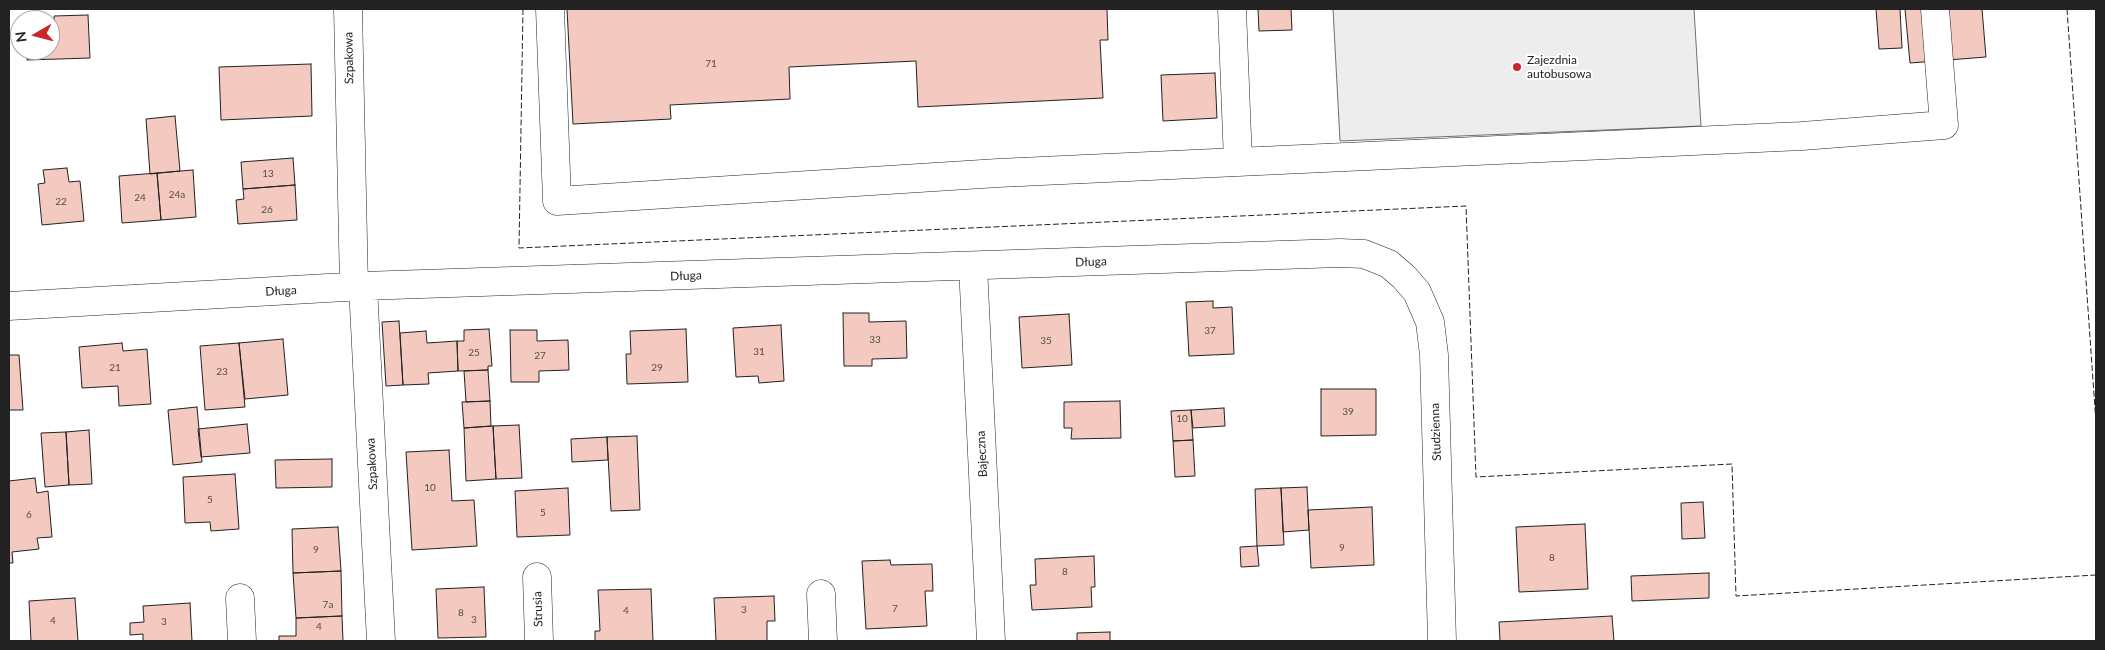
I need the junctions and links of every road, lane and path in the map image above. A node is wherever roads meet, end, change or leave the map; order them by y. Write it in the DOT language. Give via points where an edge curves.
graph roads {
  1 [pos="348,9"];
  2 [pos="550,9"];
  3 [pos="1232,9"];
  4 [pos="1935,9"];
  5 [pos="1238,162"];
  6 [pos="1364,254"];
  7 [pos="972,266"];
  8 [pos="359,287"];
  9 [pos="9,306"];
  10 [pos="537,577"];
  11 [pos="821,594"];
  12 [pos="240,598"];
  13 [pos="242,641"];
  14 [pos="381,641"];
  15 [pos="539,641"];
  16 [pos="823,641"];
  17 [pos="991,641"];
  18 [pos="1442,641"];
  1 -- 8 [label="street, Szpakowa"];
  2 -- 5 [label="street" via="557,201 998,173"];
  3 -- 5 [label="street"];
  4 -- 5 [label="street" via="1944,125 1802,136"];
  6 -- 7 [label="street, Długa"];
  6 -- 18 [label="street, Studzienna" via="1389,264 1404,277 1417,292 1430,322 1434,355"];
  7 -- 8 [label="street, Długa"];
  7 -- 17 [label="street, Bajeczna"];
  8 -- 9 [label="street, Długa"];
  8 -- 14 [label="street, Szpakowa"];
  10 -- 15 [label="street, Strusia"];
  11 -- 16 [label="street"];
  12 -- 13 [label="street"];
}
